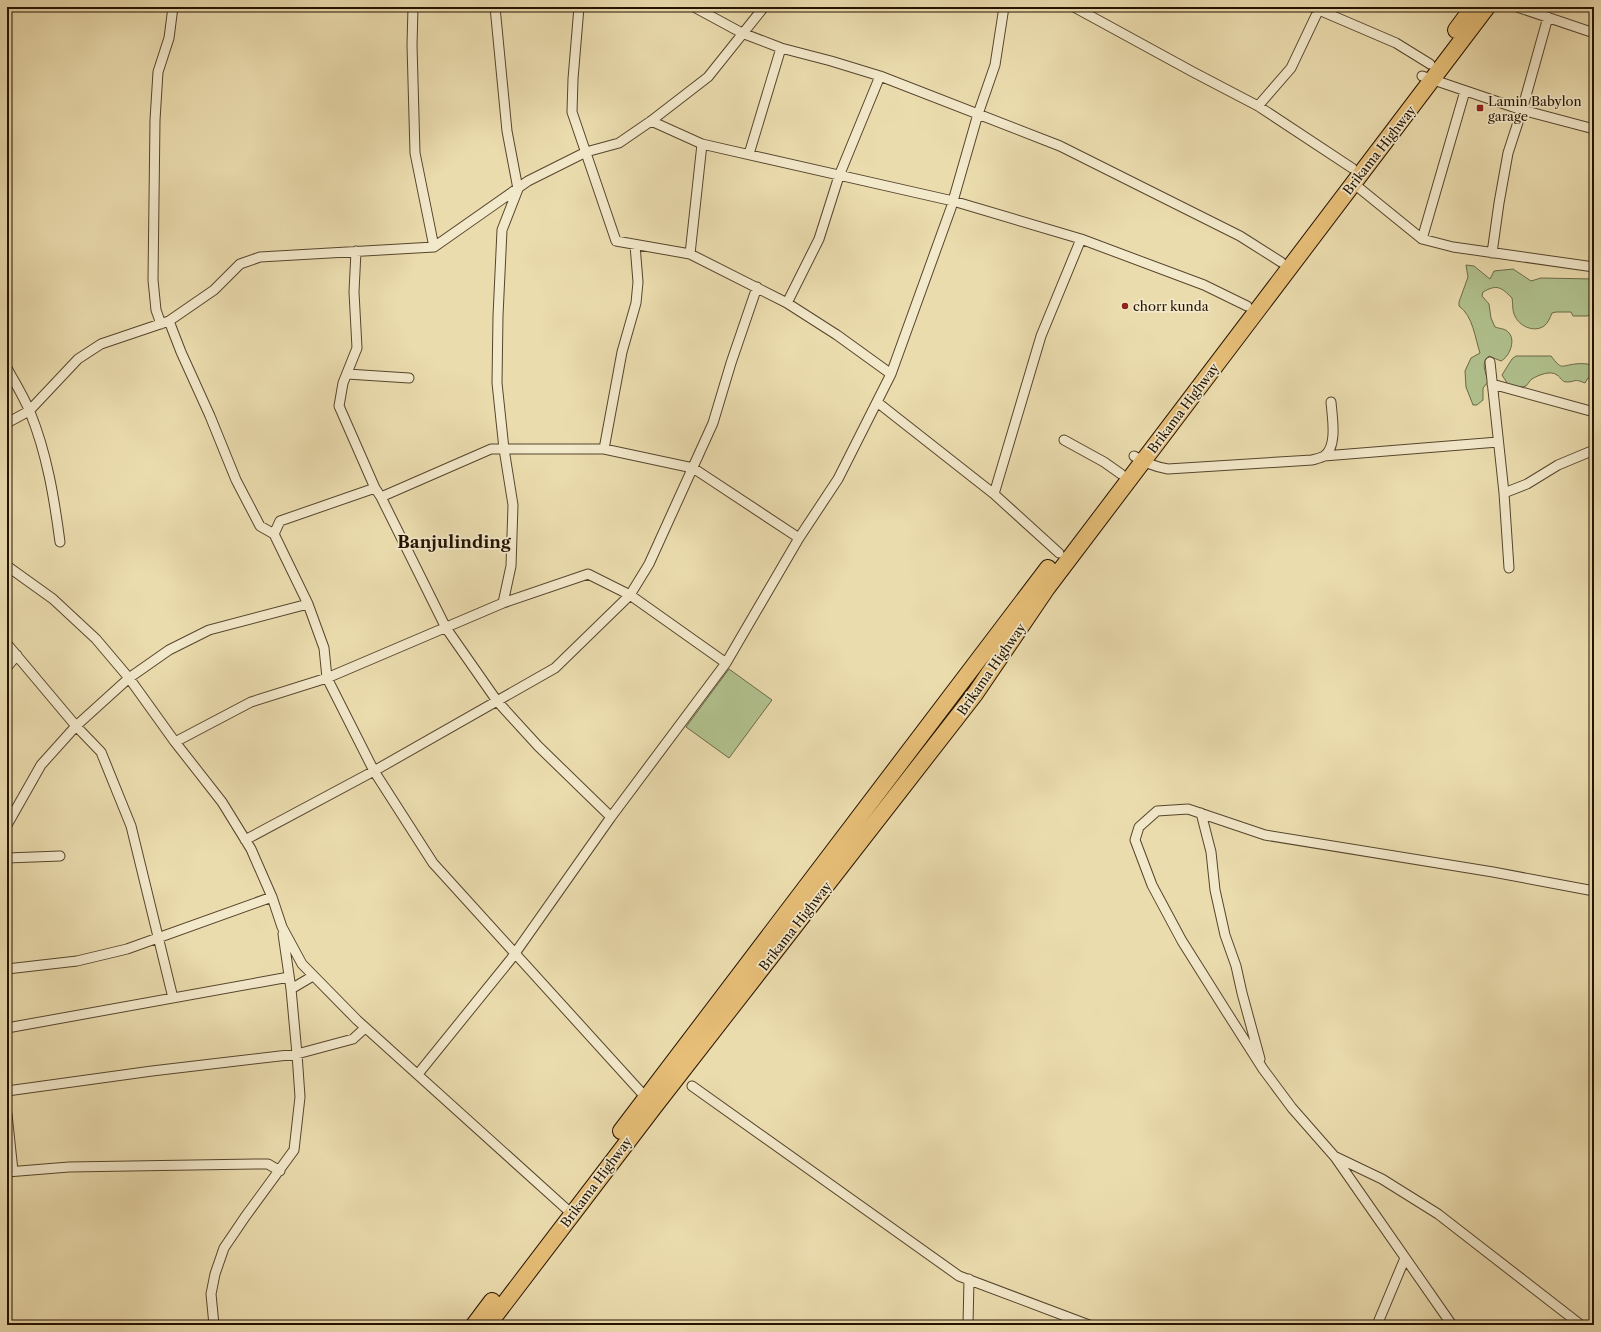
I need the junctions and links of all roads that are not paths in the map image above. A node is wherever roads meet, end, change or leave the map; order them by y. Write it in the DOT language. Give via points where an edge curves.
graph roads {
  1 [pos="173,7"];
  2 [pos="413,7"];
  3 [pos="495,7"];
  4 [pos="578,7"];
  5 [pos="694,7"];
  6 [pos="764,7"];
  7 [pos="1004,7"];
  8 [pos="1074,7"];
  9 [pos="1473,7"];
  10 [pos="1487,7"];
  11 [pos="1517,7"];
  12 [pos="1317,8"];
  13 [pos="1548,17"];
  14 [pos="742,33"];
  15 [pos="1594,33"];
  16 [pos="780,48"];
  17 [pos="1428,73"];
  18 [pos="880,76"];
  19 [pos="1465,91"];
  20 [pos="1258,106"];
  21 [pos="1522,110"];
  22 [pos="978,114"];
  23 [pos="652,121"];
  24 [pos="1594,129"];
  25 [pos="702,144"];
  26 [pos="586,152"];
  27 [pos="749,154"];
  28 [pos="839,176"];
  29 [pos="1352,176"];
  30 [pos="518,189"];
  31 [pos="953,201"];
  32 [pos="1081,239"];
  33 [pos="1422,239"];
  34 [pos="635,245"];
  35 [pos="434,247"];
  36 [pos="356,251"];
  37 [pos="1492,253"];
  38 [pos="690,254"];
  39 [pos="1281,262"];
  40 [pos="1594,267"];
  41 [pos="756,287"];
  42 [pos="787,303"];
  43 [pos="1247,306"];
  44 [pos="165,323"];
  45 [pos="1490,362"];
  46 [pos="7,368"];
  47 [pos="347,374"];
  48 [pos="892,374"];
  49 [pos="409,378"];
  50 [pos="1492,384"];
  51 [pos="878,402"];
  52 [pos="1331,402"];
  53 [pos="30,410"];
  54 [pos="1594,412"];
  55 [pos="7,423"];
  56 [pos="1064,440"];
  57 [pos="1498,442"];
  58 [pos="504,448"];
  59 [pos="604,448"];
  60 [pos="1594,450"];
  61 [pos="1324,456"];
  62 [pos="1138,459"];
  63 [pos="693,468"];
  64 [pos="1121,474"];
  65 [pos="375,488"];
  66 [pos="1504,493"];
  67 [pos="994,494"];
  68 [pos="381,497"];
  69 [pos="274,534"];
  70 [pos="799,538"];
  71 [pos="60,542"];
  72 [pos="1059,554"];
  73 [pos="7,566"];
  74 [pos="1509,568"];
  75 [pos="630,595"];
  76 [pos="308,604"];
  77 [pos="502,604"];
  78 [pos="446,628"];
  79 [pos="7,644"];
  80 [pos="17,655"];
  81 [pos="726,663"];
  82 [pos="7,667"];
  83 [pos="129,678"];
  84 [pos="327,678"];
  85 [pos="497,701"];
  86 [pos="76,726"];
  87 [pos="175,742"];
  88 [pos="374,771"];
  89 [pos="1201,814"];
  90 [pos="611,817"];
  91 [pos="7,825"];
  92 [pos="245,840"];
  93 [pos="60,856"];
  94 [pos="7,858"];
  95 [pos="1594,890"];
  96 [pos="272,897"];
  97 [pos="282,927"];
  98 [pos="157,938"];
  99 [pos="515,954"];
  100 [pos="7,969"];
  101 [pos="313,976"];
  102 [pos="289,977"];
  103 [pos="291,989"];
  104 [pos="173,998"];
  105 [pos="7,1028"];
  106 [pos="365,1028"];
  107 [pos="297,1054"];
  108 [pos="1263,1069"];
  109 [pos="418,1074"];
  110 [pos="692,1086"];
  111 [pos="7,1091"];
  112 [pos="650,1102"];
  113 [pos="7,1114"];
  114 [pos="1335,1157"];
  115 [pos="280,1171"];
  116 [pos="10,1172"];
  117 [pos="568,1211"];
  118 [pos="1406,1258"];
  119 [pos="968,1279"];
  120 [pos="214,1325"];
  121 [pos="474,1325"];
  122 [pos="488,1325"];
  123 [pos="968,1325"];
  124 [pos="1089,1325"];
  125 [pos="1377,1325"];
  126 [pos="1452,1325"];
  127 [pos="1581,1325"];
  1 -- 44 [label="street" via="169,38 158,72 154,120 153,280 156,310"];
  2 -- 35 [label="street" via="416,153"];
  3 -- 30 [label="street" via="507,131"];
  4 -- 26 [label="street" via="572,112"];
  5 -- 14 [label="street"];
  6 -- 14 [label="street"];
  7 -- 22 [label="street" via="995,65"];
  8 -- 20 [label="street"];
  9 -- 17 [label="highway, Brikama Highway"];
  10 -- 17 [label="highway, Brikama Highway"];
  11 -- 13 [label="street"];
  12 -- 17 [label="street" via="1396,42"];
  12 -- 20 [label="street" via="1291,68"];
  13 -- 15 [label="street"];
  13 -- 21 [label="street"];
  14 -- 16 [label="street"];
  14 -- 23 [label="street" via="708,77"];
  16 -- 18 [label="street"];
  16 -- 27 [label="street"];
  17 -- 19 [label="street"];
  17 -- 29 [label="highway, Brikama Highway"];
  18 -- 22 [label="street"];
  18 -- 28 [label="street"];
  19 -- 21 [label="street"];
  19 -- 33 [label="street"];
  20 -- 29 [label="street"];
  21 -- 24 [label="street"];
  21 -- 37 [label="street" via="1508,153"];
  22 -- 31 [label="street"];
  22 -- 39 [label="street" via="1060,146 1240,236"];
  23 -- 25 [label="street"];
  23 -- 26 [label="street" via="619,143"];
  25 -- 27 [label="street"];
  25 -- 38 [label="street"];
  26 -- 30 [label="street" via="528,181"];
  26 -- 34 [label="street" via="616,241"];
  27 -- 28 [label="street"];
  28 -- 31 [label="street"];
  28 -- 42 [label="street" via="819,239"];
  29 -- 33 [label="street"];
  29 -- 39 [label="highway, Brikama Highway"];
  29 -- 62 [label="highway, Brikama Highway"];
  30 -- 35 [label="street"];
  30 -- 58 [label="street" via="502,230 497,383"];
  31 -- 32 [label="street"];
  31 -- 48 [label="street"];
  32 -- 43 [label="street" via="1204,285"];
  32 -- 67 [label="street" via="1040,336"];
  33 -- 37 [label="street"];
  34 -- 38 [label="street"];
  34 -- 59 [label="street" via="638,282 636,303 622,352"];
  35 -- 36 [label="street"];
  36 -- 44 [label="street" via="260,256 240,264 214,290"];
  36 -- 47 [label="street" via="354,292 357,348"];
  37 -- 40 [label="street"];
  38 -- 41 [label="street"];
  39 -- 43 [label="highway, Brikama Highway"];
  41 -- 42 [label="street"];
  41 -- 63 [label="street" via="713,423"];
  42 -- 48 [label="street"];
  43 -- 62 [label="highway, Brikama Highway"];
  44 -- 53 [label="street" via="101,344 78,359"];
  44 -- 69 [label="street" via="210,416 236,480 260,526"];
  45 -- 50 [label="street"];
  46 -- 53 [label="street"];
  47 -- 49 [label="street"];
  47 -- 65 [label="street" via="338,406"];
  48 -- 51 [label="street"];
  50 -- 54 [label="street"];
  50 -- 57 [label="street"];
  51 -- 67 [label="street"];
  51 -- 70 [label="street" via="838,479"];
  52 -- 61 [label="street" via="1333,442"];
  53 -- 55 [label="street"];
  53 -- 71 [label="street" via="54,493"];
  56 -- 64 [label="street"];
  57 -- 61 [label="street"];
  57 -- 66 [label="street"];
  58 -- 59 [label="street"];
  58 -- 68 [label="street" via="491,449"];
  58 -- 77 [label="street" via="513,505 513,534 512,566"];
  59 -- 63 [label="street"];
  60 -- 66 [label="street"];
  61 -- 62 [label="street" via="1312,460 1168,469"];
  62 -- 64 [label="highway, Brikama Highway"];
  62 -- 112 [label="highway, Brikama Highway" via="975,694"];
  63 -- 70 [label="street"];
  63 -- 75 [label="street" via="649,564"];
  64 -- 72 [label="highway, Brikama Highway"];
  65 -- 68 [label="street"];
  65 -- 69 [label="street" via="280,521"];
  66 -- 74 [label="street"];
  67 -- 72 [label="street"];
  68 -- 78 [label="street"];
  69 -- 76 [label="street"];
  70 -- 81 [label="street"];
  72 -- 112 [label="highway, Brikama Highway"];
  73 -- 83 [label="street" via="53,599 96,640"];
  75 -- 77 [label="street" via="588,574"];
  75 -- 81 [label="street"];
  75 -- 85 [label="street" via="555,668"];
  76 -- 83 [label="street" via="209,630 169,650"];
  76 -- 84 [label="street" via="324,648"];
  77 -- 78 [label="street"];
  78 -- 84 [label="street"];
  78 -- 85 [label="street"];
  79 -- 80 [label="street"];
  80 -- 82 [label="street"];
  80 -- 86 [label="street"];
  81 -- 90 [label="street"];
  83 -- 86 [label="street"];
  83 -- 87 [label="street"];
  84 -- 87 [label="street" via="251,702"];
  84 -- 88 [label="street"];
  85 -- 88 [label="street"];
  85 -- 90 [label="street" via="538,746"];
  86 -- 91 [label="street" via="41,765"];
  86 -- 98 [label="street" via="101,752 116,785 131,826"];
  87 -- 92 [label="street" via="222,802"];
  88 -- 92 [label="street"];
  88 -- 99 [label="street" via="434,863"];
  89 -- 95 [label="street" via="1265,836"];
  89 -- 108 [label="street" via="1211,852 1215,890 1225,935 1236,966"];
  89 -- 108 [label="street" via="1188,809 1157,811 1139,827 1135,840 1152,885 1182,941"];
  90 -- 99 [label="street"];
  92 -- 96 [label="street"];
  93 -- 94 [label="street"];
  96 -- 97 [label="street"];
  96 -- 98 [label="street"];
  97 -- 101 [label="street" via="302,964"];
  97 -- 102 [label="street"];
  98 -- 100 [label="street" via="127,949 77,961"];
  98 -- 104 [label="street"];
  99 -- 109 [label="street"];
  99 -- 112 [label="street"];
  101 -- 103 [label="street"];
  101 -- 106 [label="street"];
  102 -- 103 [label="street"];
  102 -- 104 [label="street"];
  103 -- 107 [label="street"];
  104 -- 105 [label="street"];
  106 -- 107 [label="street" via="352,1039"];
  106 -- 109 [label="street"];
  107 -- 111 [label="street"];
  107 -- 115 [label="street" via="300,1097 294,1150"];
  108 -- 114 [label="street" via="1292,1108"];
  109 -- 117 [label="street"];
  110 -- 119 [label="street" via="952,1271"];
  112 -- 117 [label="highway, Brikama Highway"];
  113 -- 116 [label="street"];
  114 -- 118 [label="street"];
  114 -- 127 [label="street" via="1382,1179 1438,1214"];
  115 -- 116 [label="street" via="268,1164 255,1164 69,1167"];
  115 -- 120 [label="street" via="224,1248 211,1294"];
  117 -- 121 [label="highway, Brikama Highway"];
  117 -- 122 [label="highway, Brikama Highway"];
  118 -- 125 [label="street"];
  118 -- 126 [label="street"];
  119 -- 123 [label="street"];
  119 -- 124 [label="street"];
}
